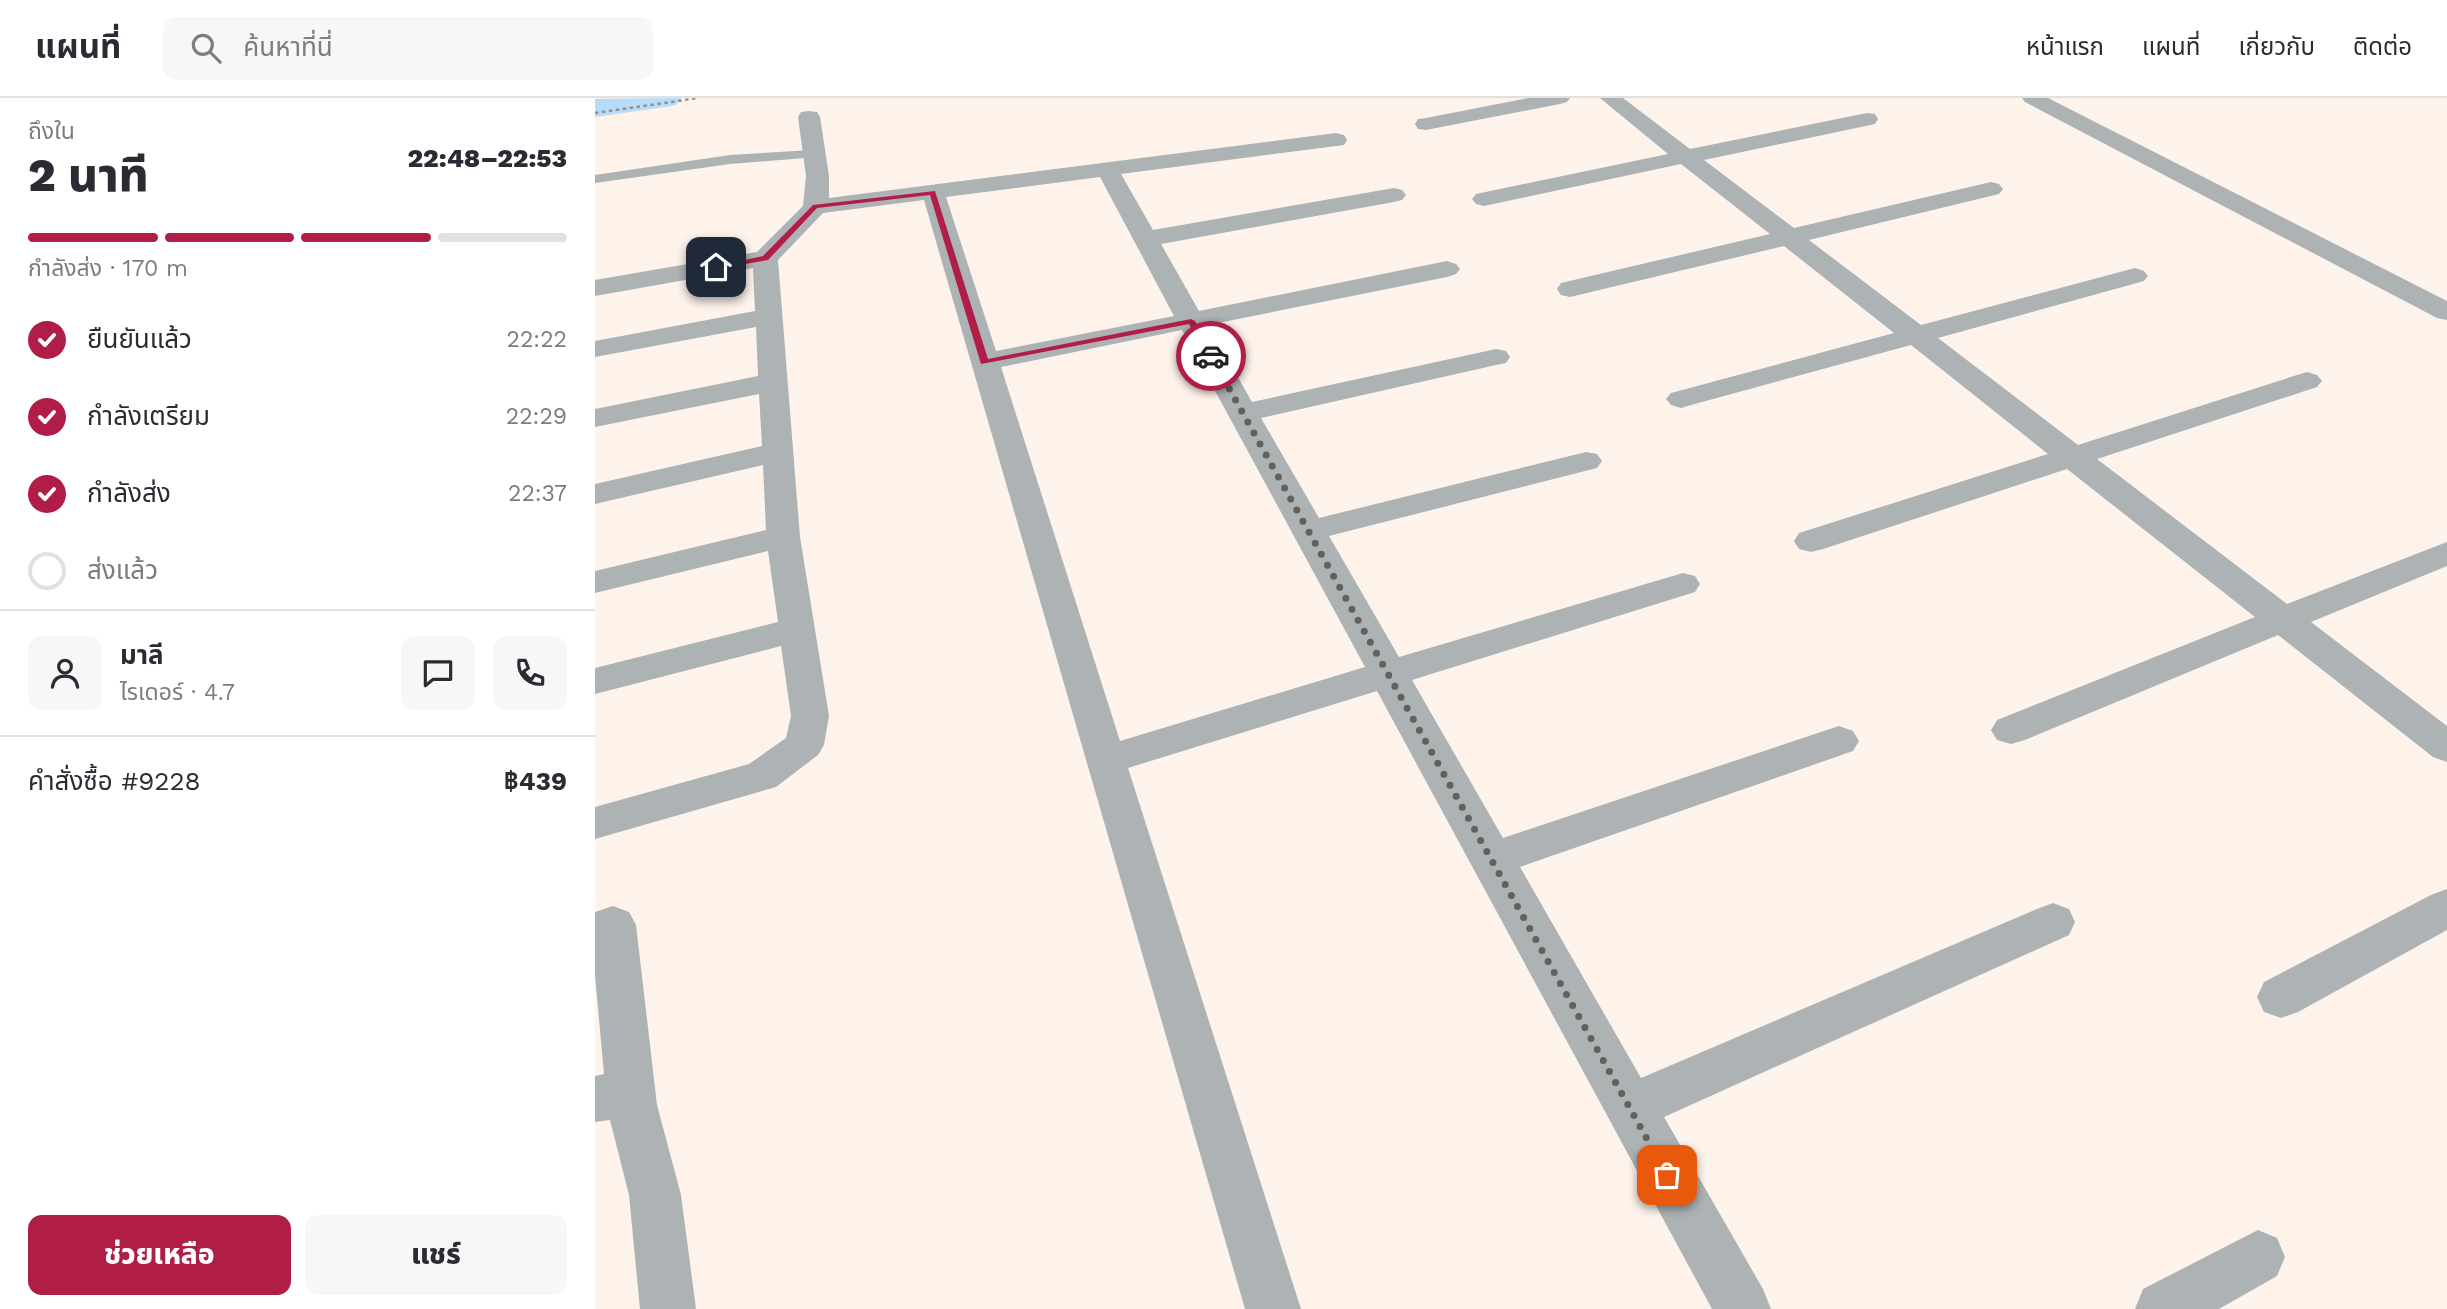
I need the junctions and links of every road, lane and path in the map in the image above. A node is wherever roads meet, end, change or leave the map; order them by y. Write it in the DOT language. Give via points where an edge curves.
graph roads {
  1 [pos="698,98"];
  2 [pos="1560,98"];
  3 [pos="1610,98"];
  4 [pos="2032,98"];
  5 [pos="595,113"];
  6 [pos="809,117"];
  7 [pos="1867,119"];
  8 [pos="1426,124"];
  9 [pos="1336,140"];
  10 [pos="812,153"];
  11 [pos="1686,156"];
  12 [pos="1107,170"];
  13 [pos="595,179"];
  14 [pos="1991,189"];
  15 [pos="933,192"];
  16 [pos="1394,195"];
  17 [pos="1484,198"];
  18 [pos="815,206"];
  19 [pos="1789,235"];
  20 [pos="1145,239"];
  21 [pos="765,258"];
  22 [pos="1447,269"];
  23 [pos="2135,276"];
  24 [pos="595,288"];
  25 [pos="1570,289"];
  26 [pos="2447,312"];
  27 [pos="769,316"];
  28 [pos="1191,321"];
  29 [pos="1916,334"];
  30 [pos="595,349"];
  31 [pos="1496,357"];
  32 [pos="984,362"];
  33 [pos="2307,381"];
  34 [pos="773,382"];
  35 [pos="1681,399"];
  36 [pos="1242,413"];
  37 [pos="595,418"];
  38 [pos="778,452"];
  39 [pos="2072,458"];
  40 [pos="1586,461"];
  41 [pos="595,494"];
  42 [pos="1308,531"];
  43 [pos="783,537"];
  44 [pos="1811,541"];
  45 [pos="2447,554"];
  46 [pos="595,582"];
  47 [pos="1683,584"];
  48 [pos="2283,620"];
  49 [pos="797,629"];
  50 [pos="1388,674"];
  51 [pos="595,681"];
  52 [pos="2011,730"];
  53 [pos="1839,741"];
  54 [pos="2447,747"];
  55 [pos="1105,760"];
  56 [pos="595,823"];
  57 [pos="1491,860"];
  58 [pos="2447,908"];
  59 [pos="2053,922"];
  60 [pos="595,932"];
  61 [pos="2281,997"];
  62 [pos="614,1102"];
  63 [pos="1629,1107"];
  64 [pos="2258,1256"];
  65 [pos="668,1309"];
  66 [pos="1273,1309"];
  67 [pos="1743,1309"];
  68 [pos="2163,1309"];
  1 -- 5 [label="path"];
  2 -- 8 [label="street"];
  3 -- 11 [label="street"];
  4 -- 26 [label="street"];
  6 -- 10 [label="street"];
  7 -- 11 [label="street"];
  9 -- 12 [label="street"];
  10 -- 13 [label="lane" via="732,159"];
  10 -- 18 [label="street" via="818,177"];
  11 -- 17 [label="street"];
  11 -- 19 [label="street"];
  12 -- 15 [label="street"];
  12 -- 20 [label="street"];
  14 -- 19 [label="street"];
  15 -- 18 [label="street"];
  15 -- 32 [label="street"];
  16 -- 20 [label="street"];
  18 -- 21 [label="street"];
  19 -- 25 [label="street"];
  19 -- 29 [label="street"];
  20 -- 28 [label="street"];
  21 -- 24 [label="street"];
  21 -- 27 [label="street"];
  22 -- 28 [label="street"];
  23 -- 29 [label="street"];
  27 -- 30 [label="street"];
  27 -- 34 [label="street"];
  28 -- 32 [label="street"];
  28 -- 36 [label="street"];
  29 -- 35 [label="street"];
  29 -- 39 [label="street"];
  31 -- 36 [label="street"];
  32 -- 55 [label="street"];
  33 -- 39 [label="street"];
  34 -- 37 [label="street"];
  34 -- 38 [label="street"];
  36 -- 42 [label="street"];
  38 -- 41 [label="street"];
  38 -- 43 [label="street"];
  39 -- 44 [label="street"];
  39 -- 48 [label="street"];
  40 -- 42 [label="street"];
  42 -- 50 [label="street"];
  43 -- 46 [label="street"];
  43 -- 49 [label="street"];
  45 -- 48 [label="street"];
  47 -- 50 [label="street"];
  48 -- 52 [label="street"];
  48 -- 54 [label="street"];
  49 -- 51 [label="street"];
  49 -- 56 [label="street" via="810,716 804,745 762,776"];
  50 -- 55 [label="street"];
  50 -- 57 [label="street"];
  53 -- 57 [label="street"];
  55 -- 66 [label="street"];
  57 -- 63 [label="street"];
  58 -- 61 [label="street"];
  59 -- 63 [label="street"];
  60 -- 62 [label="street" via="613,925"];
  62 -- 65 [label="street" via="655,1195"];
  63 -- 67 [label="street"];
  64 -- 68 [label="street"];
}
